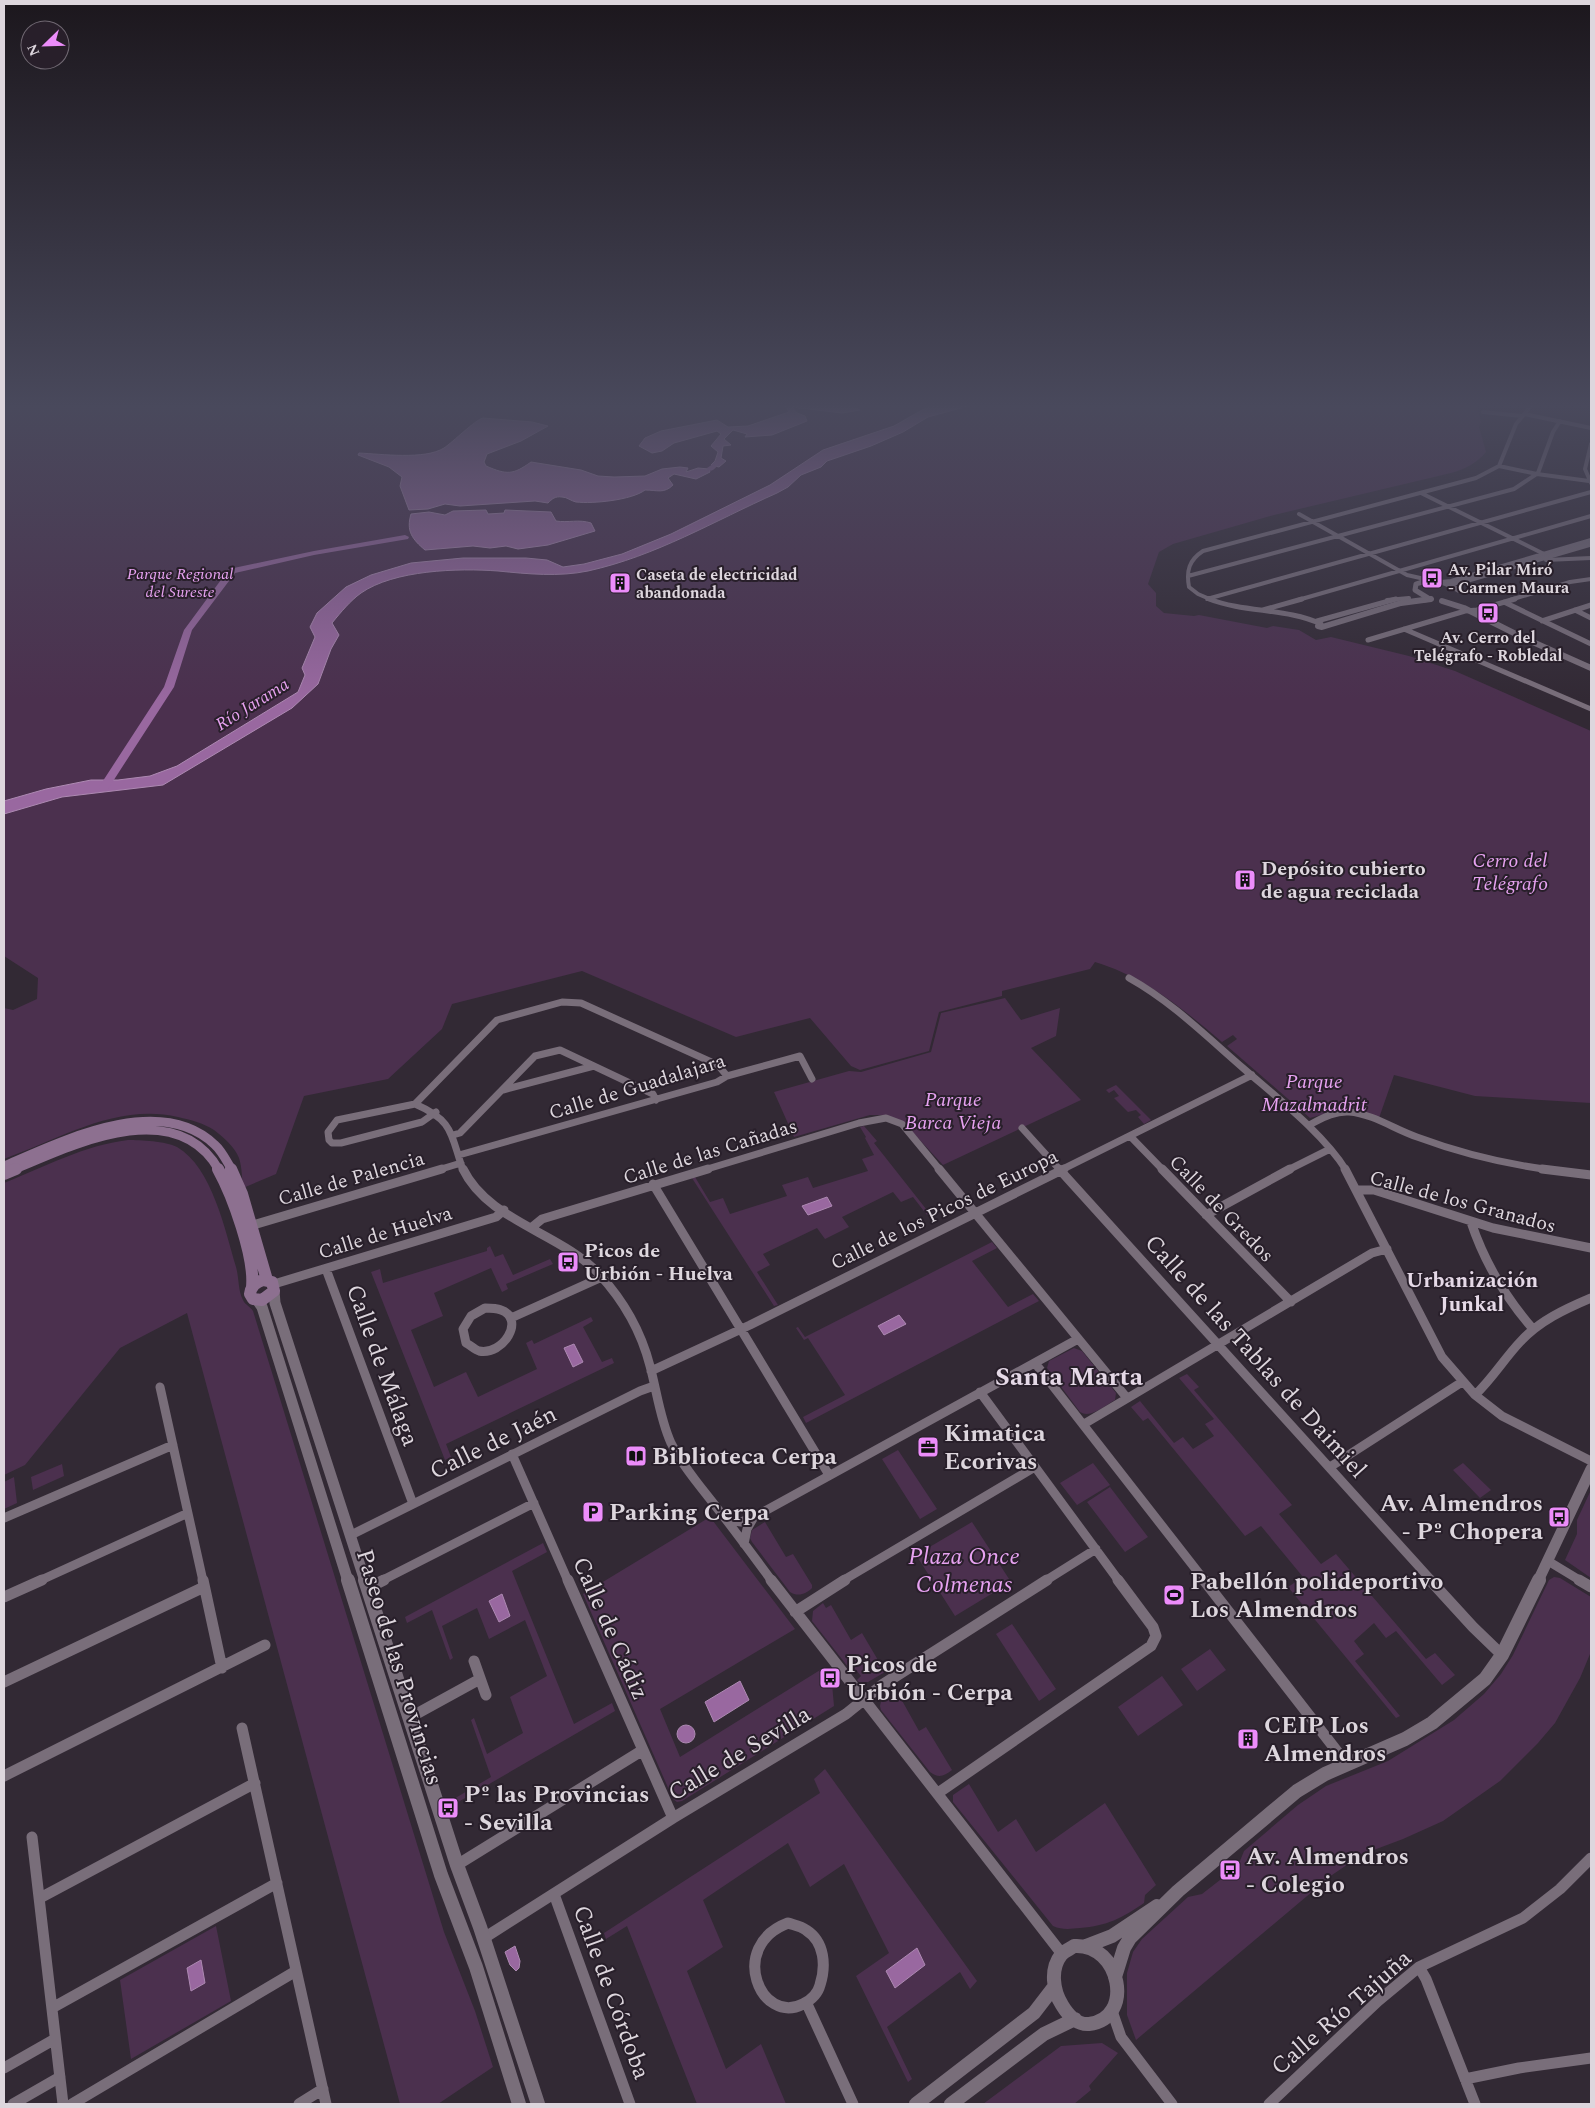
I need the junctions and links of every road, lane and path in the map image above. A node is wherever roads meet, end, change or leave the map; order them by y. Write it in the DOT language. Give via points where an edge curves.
graph roads {
  1 [pos="1381,503"];
  2 [pos="1443,503"];
  3 [pos="1464,503"];
  4 [pos="1551,503"];
  5 [pos="1451,507"];
  6 [pos="1299,514"];
  7 [pos="1591,516"];
  8 [pos="1312,521"];
  9 [pos="1482,523"];
  10 [pos="1340,537"];
  11 [pos="1512,538"];
  12 [pos="1591,544"];
  13 [pos="1370,554"];
  14 [pos="1546,557"];
  15 [pos="1591,558"];
  16 [pos="1400,571"];
  17 [pos="1407,574"];
  18 [pos="1188,576"];
  19 [pos="1591,578"];
  20 [pos="1429,580"];
  21 [pos="1441,582"];
  22 [pos="1416,584"];
  23 [pos="1448,584"];
  24 [pos="1417,592"];
  25 [pos="1458,596"];
  26 [pos="1206,599"];
  27 [pos="1431,599"];
  28 [pos="1442,601"];
  29 [pos="1504,602"];
  30 [pos="1591,605"];
  31 [pos="1468,610"];
  32 [pos="1475,610"];
  33 [pos="1575,610"];
  34 [pos="1263,611"];
  35 [pos="1591,618"];
  36 [pos="1542,621"];
  37 [pos="1319,622"];
  38 [pos="1404,629"];
  39 [pos="1368,640"];
  40 [pos="1591,644"];
  41 [pos="1591,666"];
  42 [pos="1591,709"];
  43 [pos="1129,978"];
  44 [pos="594,1066"];
  45 [pos="1252,1075"];
  46 [pos="727,1076"];
  47 [pos="812,1079"];
  48 [pos="502,1090"];
  49 [pos="656,1100"];
  50 [pos="415,1104"];
  51 [pos="436,1112"];
  52 [pos="1308,1126"];
  53 [pos="1022,1128"];
  54 [pos="453,1135"];
  55 [pos="1130,1136"];
  56 [pos="1330,1149"];
  57 [pos="459,1154"];
  58 [pos="461,1163"];
  59 [pos="4,1166"];
  60 [pos="1061,1170"];
  61 [pos="4,1174"];
  62 [pos="1591,1176"];
  63 [pos="653,1184"];
  64 [pos="1357,1190"];
  65 [pos="504,1210"];
  66 [pos="975,1213"];
  67 [pos="1206,1215"];
  68 [pos="1471,1222"];
  69 [pos="250,1226"];
  70 [pos="531,1228"];
  71 [pos="1591,1248"];
  72 [pos="1387,1249"];
  73 [pos="326,1269"];
  74 [pos="602,1277"];
  75 [pos="272,1285"];
  76 [pos="252,1287"];
  77 [pos="1591,1298"];
  78 [pos="257,1300"];
  79 [pos="1291,1302"];
  80 [pos="511,1318"];
  81 [pos="741,1329"];
  82 [pos="1533,1329"];
  83 [pos="1078,1339"];
  84 [pos="1218,1345"];
  85 [pos="1035,1362"];
  86 [pos="651,1371"];
  87 [pos="1462,1382"];
  88 [pos="654,1386"];
  89 [pos="160,1387"];
  90 [pos="980,1392"];
  91 [pos="1475,1395"];
  92 [pos="1127,1398"];
  93 [pos="1084,1424"];
  94 [pos="173,1445"];
  95 [pos="512,1454"];
  96 [pos="1591,1461"];
  97 [pos="1036,1467"];
  98 [pos="1330,1467"];
  99 [pos="1591,1469"];
  100 [pos="829,1475"];
  101 [pos="534,1503"];
  102 [pos="413,1504"];
  103 [pos="188,1513"];
  104 [pos="754,1517"];
  105 [pos="4,1518"];
  106 [pos="726,1520"];
  107 [pos="351,1535"];
  108 [pos="744,1544"];
  109 [pos="1096,1549"];
  110 [pos="1548,1561"];
  111 [pos="204,1587"];
  112 [pos="1591,1587"];
  113 [pos="368,1588"];
  114 [pos="4,1597"];
  115 [pos="795,1612"];
  116 [pos="265,1646"];
  117 [pos="1502,1655"];
  118 [pos="474,1661"];
  119 [pos="222,1668"];
  120 [pos="480,1679"];
  121 [pos="4,1682"];
  122 [pos="486,1695"];
  123 [pos="864,1699"];
  124 [pos="409,1718"];
  125 [pos="242,1728"];
  126 [pos="643,1750"];
  127 [pos="1347,1764"];
  128 [pos="4,1776"];
  129 [pos="255,1783"];
  130 [pos="938,1793"];
  131 [pos="673,1818"];
  132 [pos="32,1837"];
  133 [pos="1591,1858"];
  134 [pos="457,1865"];
  135 [pos="277,1883"];
  136 [pos="1178,1891"];
  137 [pos="554,1894"];
  138 [pos="40,1898"];
  139 [pos="484,1938"];
  140 [pos="1086,1946"];
  141 [pos="1062,1954"];
  142 [pos="1419,1967"];
  143 [pos="296,1971"];
  144 [pos="1115,1977"];
  145 [pos="1054,1987"];
  146 [pos="807,2004"];
  147 [pos="52,2008"];
  148 [pos="1112,2011"];
  149 [pos="1075,2019"];
  150 [pos="55,2039"];
  151 [pos="1591,2058"];
  152 [pos="4,2068"];
  153 [pos="60,2077"];
  154 [pos="1465,2079"];
  155 [pos="323,2089"];
  156 [pos="13,2104"];
  157 [pos="63,2104"];
  158 [pos="72,2104"];
  159 [pos="300,2104"];
  160 [pos="326,2104"];
  161 [pos="519,2104"];
  162 [pos="538,2104"];
  163 [pos="630,2104"];
  164 [pos="853,2104"];
  165 [pos="916,2104"];
  166 [pos="951,2104"];
  167 [pos="1172,2104"];
  168 [pos="1269,2104"];
  169 [pos="1474,2104"];
  1 -- 8 [label="street"];
  2 -- 5 [label="street"];
  3 -- 5 [label="street"];
  4 -- 9 [label="street"];
  5 -- 9 [label="street"];
  5 -- 10 [label="street"];
  6 -- 8 [label="street"];
  7 -- 11 [label="street"];
  8 -- 10 [label="street"];
  8 -- 18 [label="street" via="1203,551 1191,560"];
  9 -- 11 [label="street"];
  9 -- 13 [label="street"];
  10 -- 13 [label="street"];
  10 -- 18 [label="street"];
  11 -- 14 [label="street"];
  11 -- 16 [label="street"];
  12 -- 14 [label="street"];
  13 -- 16 [label="street"];
  13 -- 26 [label="street"];
  14 -- 15 [label="street"];
  14 -- 21 [label="street"];
  14 -- 23 [label="street"];
  14 -- 25 [label="street" via="1469,583"];
  16 -- 17 [label="street"];
  16 -- 34 [label="street"];
  17 -- 20 [label="street"];
  17 -- 22 [label="street"];
  18 -- 26 [label="street" via="1189,587"];
  19 -- 29 [label="street"];
  20 -- 21 [label="street"];
  20 -- 22 [label="street"];
  21 -- 23 [label="street"];
  22 -- 24 [label="street" via="1414,589"];
  23 -- 25 [label="street"];
  24 -- 27 [label="street"];
  24 -- 37 [label="street" via="1409,598"];
  25 -- 28 [label="street"];
  25 -- 32 [label="street"];
  26 -- 34 [label="street"];
  27 -- 28 [label="street"];
  27 -- 37 [label="street" via="1401,603 1322,627 1317,625"];
  28 -- 31 [label="street"];
  29 -- 32 [label="street"];
  29 -- 36 [label="street"];
  30 -- 33 [label="street"];
  31 -- 32 [label="street"];
  31 -- 38 [label="street"];
  31 -- 41 [label="street"];
  32 -- 41 [label="street"];
  33 -- 35 [label="street"];
  33 -- 36 [label="street"];
  34 -- 37 [label="street"];
  36 -- 40 [label="street"];
  38 -- 39 [label="street"];
  38 -- 42 [label="street"];
  43 -- 45 [label="street" via="1172,1005"];
  44 -- 48 [label="street"];
  44 -- 48 [label="street" via="560,1050 542,1053 535,1056"];
  44 -- 49 [label="street" via="653,1094"];
  45 -- 52 [label="street"];
  45 -- 55 [label="street, Calle de los Picos de Europa"];
  46 -- 47 [label="street, Calle de Guadalajara" via="800,1056"];
  46 -- 49 [label="street, Calle de Guadalajara"];
  46 -- 50 [label="street" via="718,1065 581,1003 568,1001 497,1020"];
  48 -- 54 [label="street" via="460,1133"];
  49 -- 57 [label="street, Calle de Guadalajara"];
  50 -- 51 [label="street"];
  50 -- 51 [label="street" via="337,1120 328,1132 329,1140 341,1144 422,1122"];
  51 -- 54 [label="street"];
  52 -- 56 [label="street"];
  52 -- 62 [label="street" via="1337,1113 1348,1112 1416,1138 1463,1151 1548,1171"];
  53 -- 60 [label="street, Calle de las Tablas de Daimiel"];
  54 -- 57 [label="street"];
  55 -- 60 [label="street, Calle de los Picos de Europa"];
  55 -- 67 [label="street, Calle de Gredos"];
  56 -- 64 [label="street"];
  56 -- 67 [label="street"];
  57 -- 58 [label="street"];
  58 -- 65 [label="street" via="478,1193"];
  58 -- 69 [label="street, Calle de Palencia"];
  59 -- 69 [label="main road, Paseo de las Provincias" via="94,1129 139,1121 175,1124 199,1132 224,1153 236,1176"];
  60 -- 66 [label="street, Calle de los Picos de Europa"];
  60 -- 84 [label="street, Calle de las Tablas de Daimiel"];
  61 -- 76 [label="main road" via="77,1143 115,1133 135,1130 180,1135 206,1152 224,1180 254,1270"];
  63 -- 66 [label="street, Calle de las Cañadas" via="876,1118 886,1118 902,1124"];
  63 -- 70 [label="street, Calle de las Cañadas" via="542,1219"];
  63 -- 81 [label="street"];
  64 -- 68 [label="street, Calle de los Granados" via="1374,1190"];
  64 -- 72 [label="street"];
  65 -- 70 [label="street"];
  65 -- 73 [label="street, Calle de Huelva" via="496,1217"];
  66 -- 81 [label="street, Calle de los Picos de Europa"];
  66 -- 83 [label="street"];
  67 -- 79 [label="street, Calle de Gredos"];
  68 -- 71 [label="street, Calle de los Granados"];
  68 -- 82 [label="street" via="1477,1239 1518,1312"];
  69 -- 75 [label="main road, Paseo de las Provincias"];
  70 -- 74 [label="street" via="586,1262"];
  72 -- 79 [label="street" via="1372,1253"];
  72 -- 87 [label="street" via="1442,1357"];
  73 -- 75 [label="street, Calle de Huelva"];
  73 -- 102 [label="street, Calle de Málaga"];
  74 -- 80 [label="street"];
  74 -- 86 [label="street" via="634,1322"];
  75 -- 76 [label="main road" via="259,1281"];
  75 -- 78 [label="main road" via="267,1298"];
  75 -- 107 [label="street, Paseo de las Provincias" via="275,1303"];
  76 -- 78 [label="main road" via="250,1294"];
  77 -- 82 [label="street"];
  78 -- 161 [label="street, Paseo de las Provincias" via="262,1307 441,1876 476,1967"];
  79 -- 84 [label="street"];
  80 -- 80 [label="street" via="493,1308 478,1311 463,1329 466,1342 478,1350 494,1349 512,1332"];
  81 -- 86 [label="street, Calle de los Picos de Europa"];
  81 -- 100 [label="street"];
  82 -- 91 [label="street"];
  83 -- 85 [label="street"];
  83 -- 92 [label="street"];
  84 -- 92 [label="street"];
  84 -- 98 [label="street, Calle de las Tablas de Daimiel"];
  85 -- 90 [label="street"];
  85 -- 93 [label="street"];
  86 -- 88 [label="street"];
  87 -- 91 [label="street"];
  87 -- 98 [label="street"];
  88 -- 95 [label="street, Calle de Jaén"];
  88 -- 106 [label="street" via="662,1422 678,1456"];
  89 -- 94 [label="street"];
  90 -- 97 [label="street"];
  90 -- 100 [label="street"];
  91 -- 96 [label="street" via="1502,1416"];
  92 -- 93 [label="street"];
  93 -- 127 [label="street"];
  94 -- 103 [label="street"];
  94 -- 105 [label="street"];
  95 -- 101 [label="street, Calle de Cádiz"];
  95 -- 102 [label="street, Calle de Jaén"];
  97 -- 109 [label="street"];
  97 -- 115 [label="street"];
  98 -- 117 [label="street, Calle de las Tablas de Daimiel"];
  99 -- 110 [label="street"];
  100 -- 104 [label="street"];
  101 -- 113 [label="street"];
  101 -- 126 [label="street, Calle de Cádiz"];
  102 -- 107 [label="street, Calle de Jaén"];
  103 -- 111 [label="street"];
  103 -- 114 [label="street"];
  104 -- 106 [label="street" via="742,1522"];
  104 -- 108 [label="street"];
  106 -- 108 [label="street"];
  107 -- 113 [label="street, Paseo de las Provincias"];
  108 -- 115 [label="street"];
  109 -- 123 [label="street, Calle de Sevilla"];
  109 -- 130 [label="street" via="1153,1627 1156,1636 1151,1646"];
  110 -- 112 [label="street"];
  110 -- 117 [label="street"];
  111 -- 119 [label="street"];
  111 -- 121 [label="street"];
  113 -- 124 [label="street, Paseo de las Provincias"];
  115 -- 123 [label="street"];
  116 -- 119 [label="street"];
  117 -- 127 [label="street" via="1485,1679 1432,1723"];
  118 -- 120 [label="street"];
  119 -- 128 [label="street"];
  120 -- 122 [label="street"];
  120 -- 124 [label="street, Paseo de las Provincias"];
  123 -- 130 [label="street"];
  123 -- 131 [label="street, Calle de Sevilla" via="846,1714"];
  124 -- 134 [label="street, Paseo de las Provincias"];
  125 -- 129 [label="street"];
  126 -- 131 [label="street, Calle de Cádiz"];
  126 -- 134 [label="street"];
  127 -- 136 [label="street" via="1298,1791"];
  129 -- 135 [label="street"];
  129 -- 138 [label="street"];
  130 -- 141 [label="street"];
  131 -- 137 [label="street, Calle de Sevilla"];
  132 -- 138 [label="street"];
  133 -- 142 [label="street, Calle Río Tajuña" via="1560,1889 1523,1918"];
  134 -- 139 [label="street, Paseo de las Provincias"];
  135 -- 143 [label="street"];
  135 -- 147 [label="street"];
  136 -- 140 [label="street" via="1112,1936"];
  136 -- 144 [label="street" via="1130,1938"];
  137 -- 139 [label="street, Calle de Sevilla"];
  137 -- 163 [label="street, Calle de Córdoba"];
  138 -- 147 [label="street"];
  139 -- 162 [label="street, Paseo de las Provincias"];
  140 -- 141 [label="street" via="1074,1946"];
  140 -- 144 [label="street" via="1106,1958"];
  141 -- 145 [label="street" via="1054,1973"];
  142 -- 154 [label="street"];
  142 -- 168 [label="street, Calle Río Tajuña" via="1378,2001"];
  143 -- 155 [label="street"];
  143 -- 158 [label="street"];
  144 -- 148 [label="street" via="1117,1991"];
  145 -- 149 [label="street" via="1058,2000"];
  145 -- 165 [label="street" via="1034,2013"];
  146 -- 146 [label="street" via="822,1982 823,1953 818,1940 805,1927 788,1923 777,1926 759,1944 755,1958 758,1986 776,2006 787,2009"];
  146 -- 164 [label="street"];
  147 -- 150 [label="street"];
  148 -- 149 [label="street" via="1106,2018 1091,2024"];
  148 -- 167 [label="street" via="1121,2037"];
  149 -- 166 [label="street" via="1044,2034"];
  150 -- 152 [label="street"];
  150 -- 153 [label="street"];
  151 -- 154 [label="street"];
  153 -- 156 [label="street"];
  153 -- 157 [label="street"];
  154 -- 169 [label="street"];
  155 -- 159 [label="street"];
  155 -- 160 [label="street"];
}
